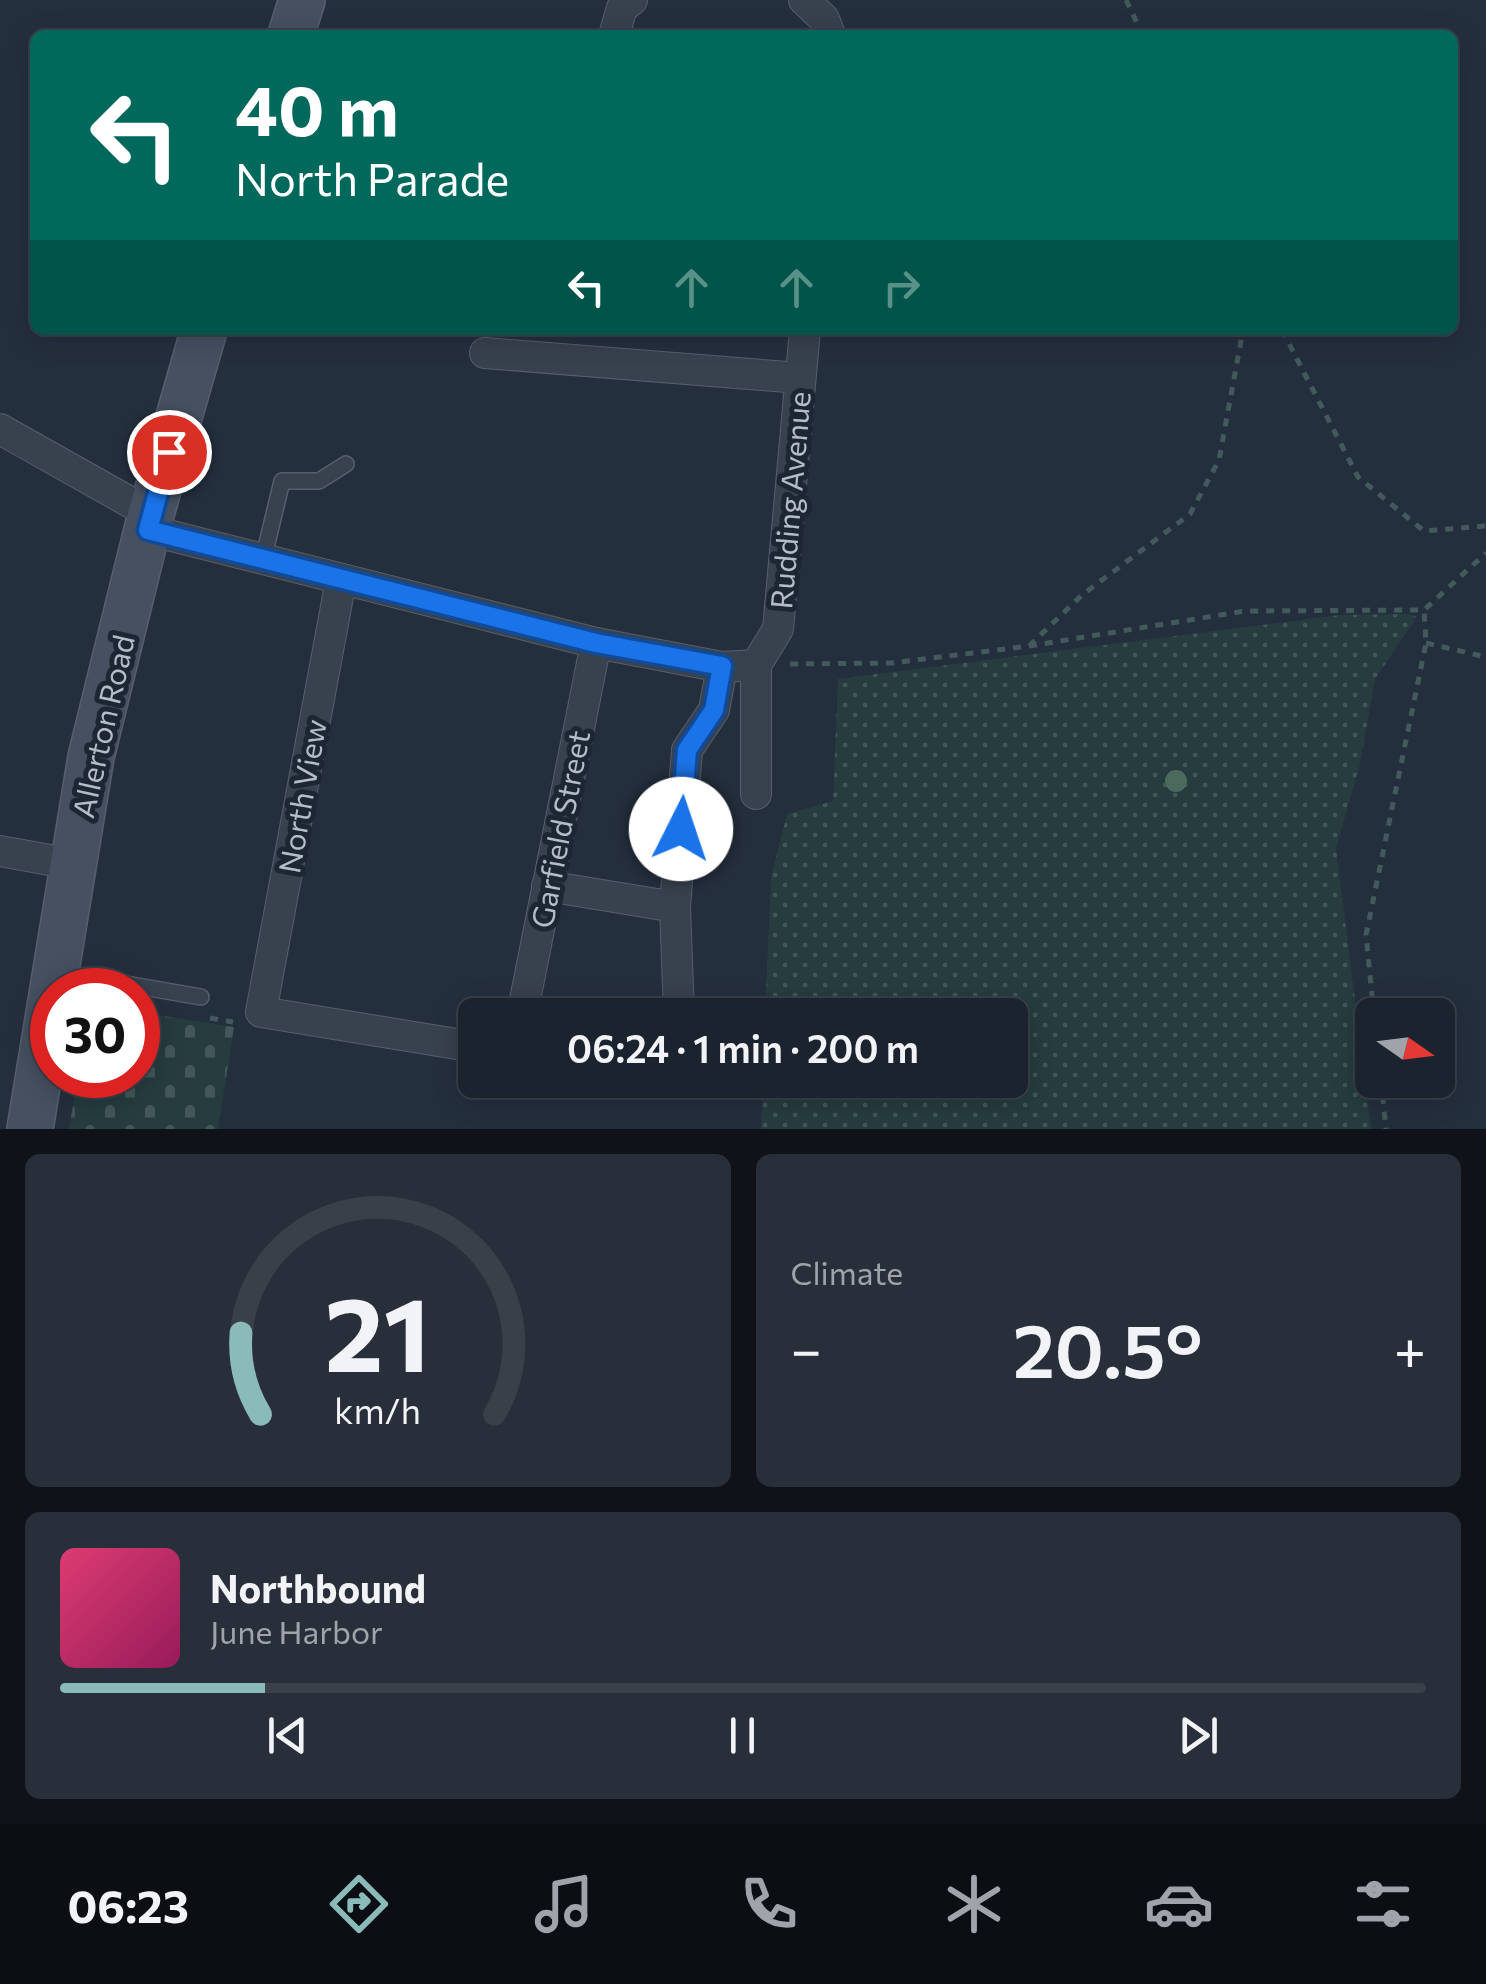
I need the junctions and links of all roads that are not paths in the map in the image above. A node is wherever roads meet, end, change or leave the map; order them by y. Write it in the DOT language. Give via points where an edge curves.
graph roads {
  1 [pos="302,0"];
  2 [pos="632,0"];
  3 [pos="804,0"];
  4 [pos="293,30"];
  5 [pos="615,30"];
  6 [pos="828,30"];
  7 [pos="203,335"];
  8 [pos="804,335"];
  9 [pos="486,354"];
  10 [pos="800,378"];
  11 [pos="0,428"];
  12 [pos="346,464"];
  13 [pos="149,522"];
  14 [pos="263,560"];
  15 [pos="341,580"];
  16 [pos="596,643"];
  17 [pos="756,665"];
  18 [pos="722,666"];
  19 [pos="756,794"];
  20 [pos="0,851"];
  21 [pos="72,864"];
  22 [pos="547,886"];
  23 [pos="675,908"];
  24 [pos="56,968"];
  25 [pos="160,989"];
  26 [pos="201,996"];
  27 [pos="525,998"];
  28 [pos="679,998"];
  29 [pos="458,1044"];
  30 [pos="35,1098"];
  31 [pos="30,1129"];
  1 -- 4 [label="street"];
  2 -- 5 [label="street"];
  3 -- 6 [label="street"];
  7 -- 13 [label="street, Allerton Road"];
  8 -- 10 [label="street, Rudding Avenue"];
  9 -- 10 [label="street"];
  10 -- 17 [label="street, Rudding Avenue" via="778,629"];
  11 -- 13 [label="street"];
  12 -- 14 [label="lane" via="319,481 282,481"];
  13 -- 14 [label="street"];
  13 -- 21 [label="street, Allerton Road"];
  14 -- 15 [label="street"];
  15 -- 16 [label="street"];
  15 -- 29 [label="street, North View" via="260,1012"];
  16 -- 18 [label="street"];
  16 -- 22 [label="street, Garfield Street"];
  17 -- 18 [label="street"];
  17 -- 19 [label="street"];
  18 -- 23 [label="street" via="714,710 687,750"];
  20 -- 21 [label="street"];
  21 -- 24 [label="street, Allerton Road"];
  22 -- 23 [label="street"];
  22 -- 27 [label="street, Garfield Street"];
  23 -- 28 [label="street"];
  25 -- 26 [label="lane"];
  30 -- 31 [label="street, Allerton Road"];
}
